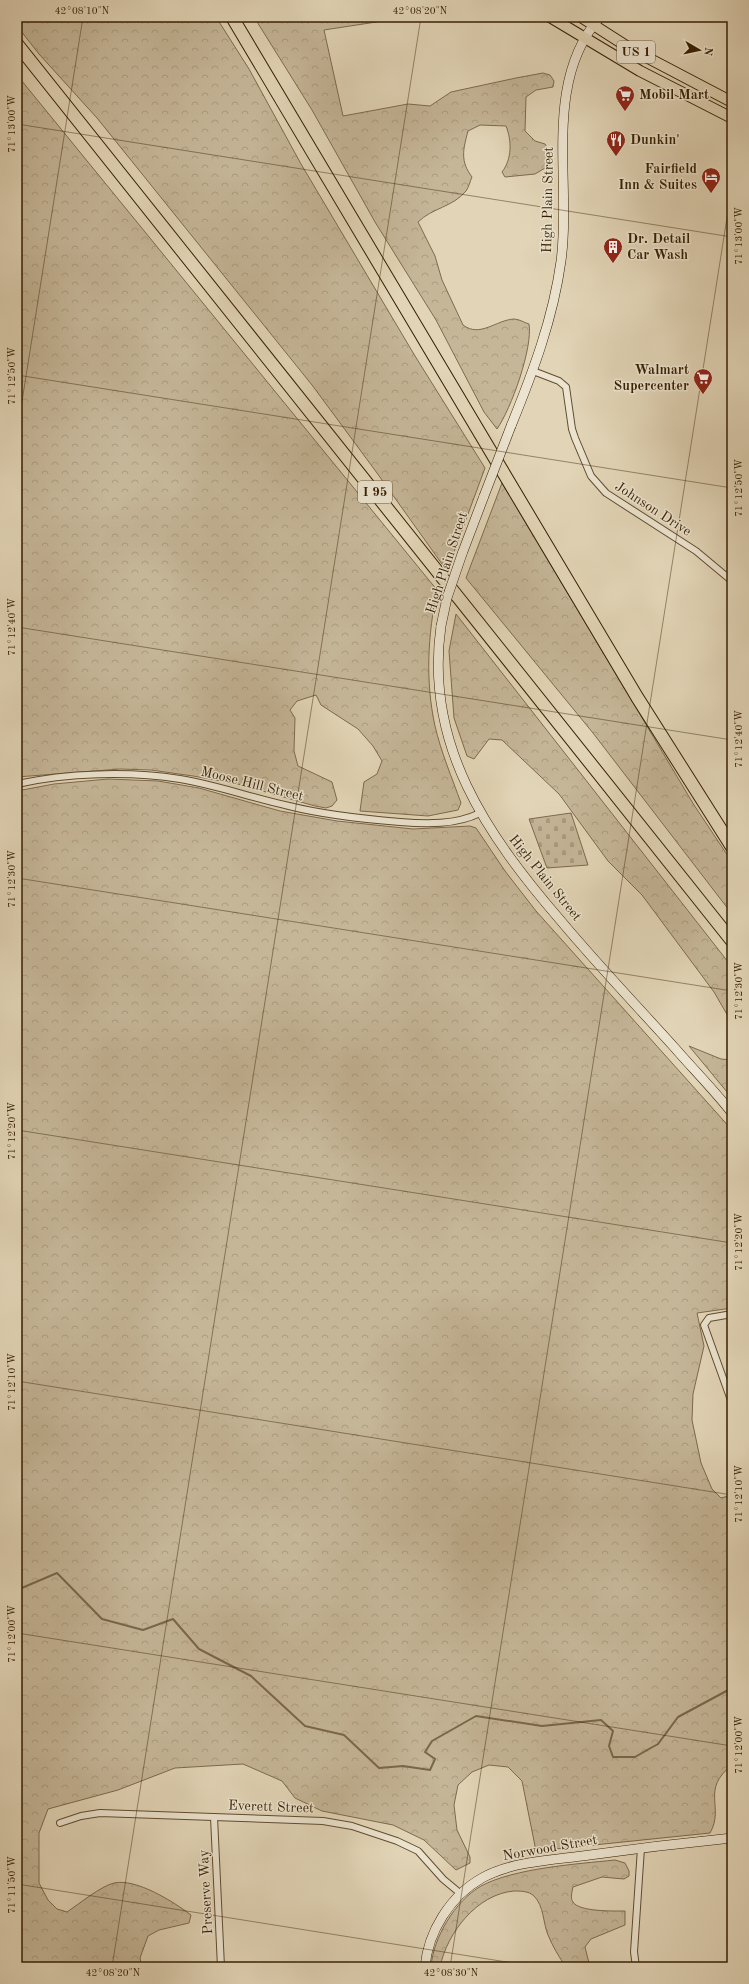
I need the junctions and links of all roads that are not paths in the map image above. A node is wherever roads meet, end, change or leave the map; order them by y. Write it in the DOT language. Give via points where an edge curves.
graph roads {
  1 [pos="232,17"];
  2 [pos="550,17"];
  3 [pos="581,17"];
  4 [pos="600,17"];
  5 [pos="593,25"];
  6 [pos="585,38"];
  7 [pos="17,44"];
  8 [pos="732,102"];
  9 [pos="732,118"];
  10 [pos="533,371"];
  11 [pos="732,581"];
  12 [pos="17,784"];
  13 [pos="480,813"];
  14 [pos="732,847"];
  15 [pos="732,940"];
  16 [pos="732,1113"];
  17 [pos="732,1314"];
  18 [pos="732,1403"];
  19 [pos="214,1817"];
  20 [pos="60,1823"];
  21 [pos="732,1838"];
  22 [pos="641,1848"];
  23 [pos="461,1894"];
  24 [pos="221,1967"];
  25 [pos="425,1967"];
  26 [pos="636,1967"];
  1 -- 14 [label="highway" via="655,727"];
  2 -- 6 [label="main road, US 1"];
  3 -- 5 [label="main road, US 1"];
  4 -- 5 [label="main road, High Plain Street"];
  5 -- 6 [label="main road, High Plain Street"];
  5 -- 8 [label="main road, US 1" via="664,67"];
  6 -- 9 [label="main road, US 1" via="656,79"];
  6 -- 10 [label="main road, High Plain Street" via="570,72 565,96 564,222 559,272 550,317"];
  7 -- 15 [label="highway, I 95"];
  10 -- 11 [label="street, Johnson Drive" via="554,378 566,388 572,429 577,443 591,476 606,493 696,551"];
  10 -- 13 [label="main road, High Plain Street, bridge" via="462,554 447,598 441,626 438,668 445,727 461,774"];
  12 -- 13 [label="street, Moose Hill Street" via="96,775 136,774 204,784 296,808 376,820 441,822 469,818"];
  13 -- 16 [label="main road, High Plain Street" via="532,888"];
  17 -- 18 [label="street" via="709,1318 704,1326"];
  19 -- 20 [label="street, Everett Street" via="100,1813"];
  19 -- 23 [label="street, Everett Street" via="323,1821 352,1826 418,1851 443,1879"];
  19 -- 24 [label="street, Preserve Way"];
  21 -- 22 [label="main road, Norwood Street"];
  22 -- 23 [label="main road, Norwood Street" via="514,1867 482,1878"];
  22 -- 26 [label="street" via="634,1952"];
  23 -- 25 [label="main road, Norwood Street" via="448,1908 434,1932"];
}
